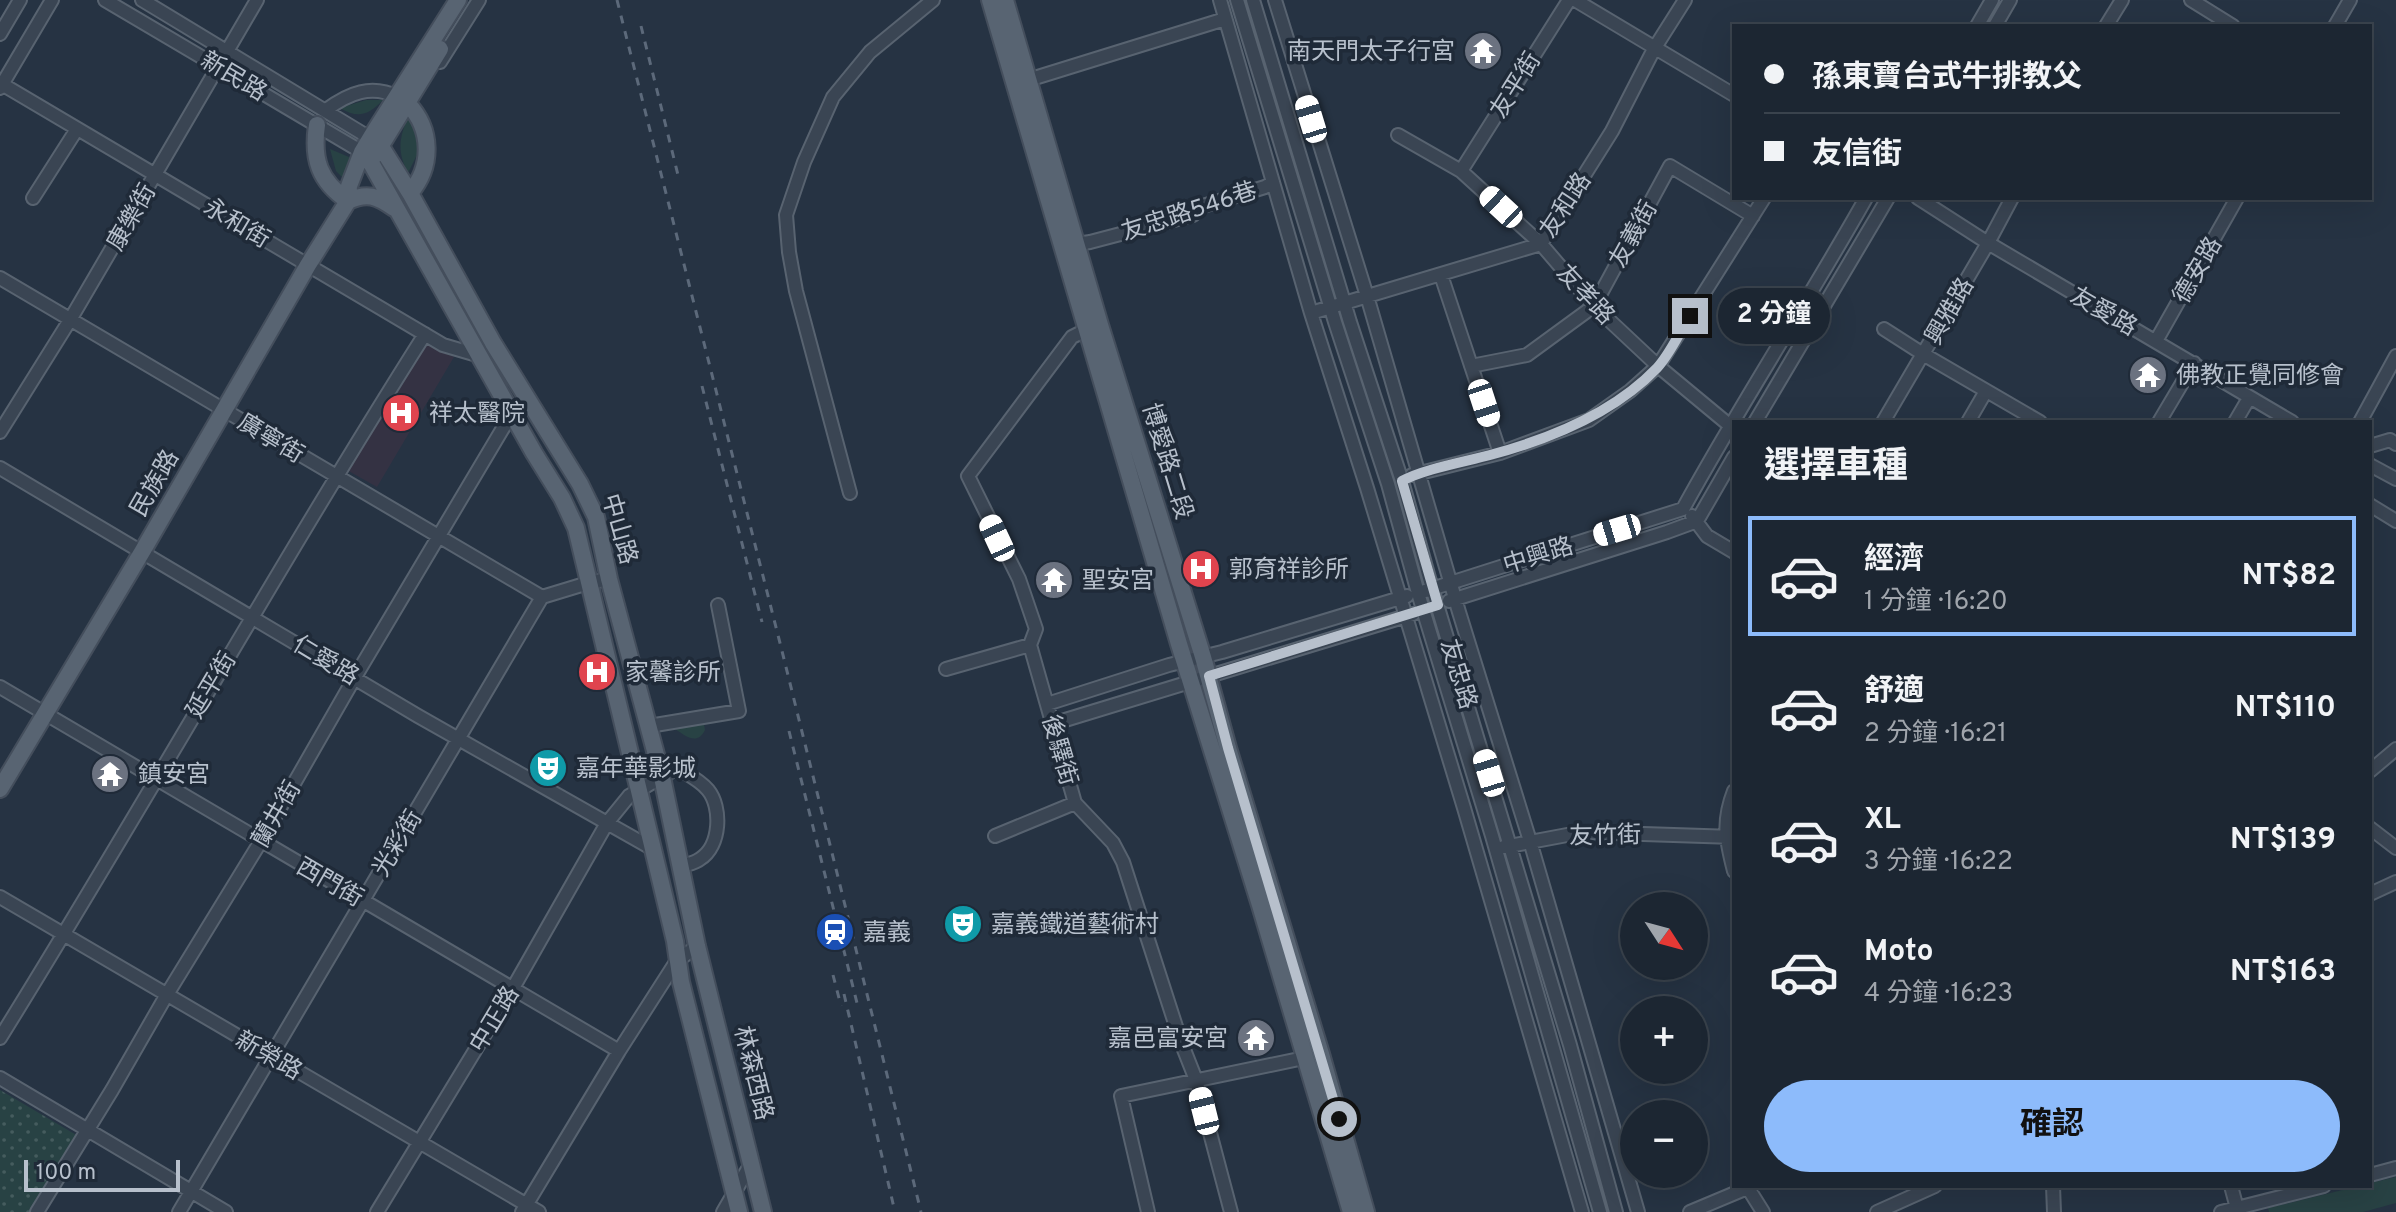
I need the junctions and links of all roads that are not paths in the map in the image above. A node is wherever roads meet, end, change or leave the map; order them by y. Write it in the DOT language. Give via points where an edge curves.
graph roads {
  1 [pos="20,0"];
  2 [pos="52,0"];
  3 [pos="105,0"];
  4 [pos="142,0"];
  5 [pos="257,0"];
  6 [pos="450,0"];
  7 [pos="458,0"];
  8 [pos="471,0"];
  9 [pos="479,0"];
  10 [pos="933,0"];
  11 [pos="990,0"];
  12 [pos="1005,0"];
  13 [pos="1220,0"];
  14 [pos="1237,0"];
  15 [pos="1253,0"];
  16 [pos="1275,0"];
  17 [pos="1572,0"];
  18 [pos="1685,0"];
  19 [pos="1992,0"];
  20 [pos="2010,0"];
  21 [pos="2122,0"];
  22 [pos="2191,0"];
  23 [pos="2350,0"];
  24 [pos="1225,19"];
  25 [pos="1978,24"];
  26 [pos="1996,24"];
  27 [pos="2107,24"];
  28 [pos="2230,24"];
  29 [pos="2336,24"];
  30 [pos="0,34"];
  31 [pos="1654,49"];
  32 [pos="227,52"];
  33 [pos="218,66"];
  34 [pos="1028,80"];
  35 [pos="413,82"];
  36 [pos="1,85"];
  37 [pos="1732,94"];
  38 [pos="403,100"];
  39 [pos="321,117"];
  40 [pos="77,129"];
  41 [pos="1398,135"];
  42 [pos="376,141"];
  43 [pos="366,157"];
  44 [pos="1461,171"];
  45 [pos="155,175"];
  46 [pos="1273,182"];
  47 [pos="410,193"];
  48 [pos="33,198"];
  49 [pos="1763,200"];
  50 [pos="1865,200"];
  51 [pos="1887,200"];
  52 [pos="1921,200"];
  53 [pos="2011,200"];
  54 [pos="2236,200"];
  55 [pos="348,201"];
  56 [pos="396,209"];
  57 [pos="1753,216"];
  58 [pos="1059,236"];
  59 [pos="1988,243"];
  60 [pos="1077,244"];
  61 [pos="1541,244"];
  62 [pos="308,265"];
  63 [pos="1441,275"];
  64 [pos="0,278"];
  65 [pos="1367,296"];
  66 [pos="1344,302"];
  67 [pos="1331,306"];
  68 [pos="1594,306"];
  69 [pos="1311,313"];
  70 [pos="70,320"];
  71 [pos="1093,327"];
  72 [pos="1884,329"];
  73 [pos="425,334"];
  74 [pos="2156,341"];
  75 [pos="497,349"];
  76 [pos="1923,354"];
  77 [pos="477,355"];
  78 [pos="2396,356"];
  79 [pos="2194,363"];
  80 [pos="1471,366"];
  81 [pos="1658,366"];
  82 [pos="1986,391"];
  83 [pos="2249,398"];
  84 [pos="531,404"];
  85 [pos="223,409"];
  86 [pos="512,413"];
  87 [pos="1735,420"];
  88 [pos="1756,420"];
  89 [pos="1884,420"];
  90 [pos="1969,420"];
  91 [pos="2037,420"];
  92 [pos="2160,420"];
  93 [pos="2236,420"];
  94 [pos="2288,420"];
  95 [pos="2361,420"];
  96 [pos="1731,427"];
  97 [pos="0,432"];
  98 [pos="2396,444"];
  99 [pos="2372,445"];
  100 [pos="1500,453"];
  101 [pos="1732,460"];
  102 [pos="2372,466"];
  103 [pos="0,468"];
  104 [pos="1418,472"];
  105 [pos="335,476"];
  106 [pos="2396,479"];
  107 [pos="1402,481"];
  108 [pos="1388,484"];
  109 [pos="1367,488"];
  110 [pos="850,493"];
  111 [pos="2372,506"];
  112 [pos="1683,509"];
  113 [pos="1697,521"];
  114 [pos="2396,521"];
  115 [pos="440,536"];
  116 [pos="1732,551"];
  117 [pos="142,552"];
  118 [pos="609,579"];
  119 [pos="588,583"];
  120 [pos="1451,583"];
  121 [pos="1433,589"];
  122 [pos="1418,593"];
  123 [pos="542,597"];
  124 [pos="1400,598"];
  125 [pos="1455,599"];
  126 [pos="718,605"];
  127 [pos="1438,605"];
  128 [pos="1423,610"];
  129 [pos="1407,615"];
  130 [pos="252,616"];
  131 [pos="1030,645"];
  132 [pos="1203,657"];
  133 [pos="1184,661"];
  134 [pos="946,669"];
  135 [pos="1209,676"];
  136 [pos="355,677"];
  137 [pos="1190,681"];
  138 [pos="0,687"];
  139 [pos="1047,704"];
  140 [pos="47,713"];
  141 [pos="1052,724"];
  142 [pos="649,726"];
  143 [pos="458,739"];
  144 [pos="2396,749"];
  145 [pos="2372,769"];
  146 [pos="662,777"];
  147 [pos="155,780"];
  148 [pos="0,789"];
  149 [pos="639,790"];
  150 [pos="1732,796"];
  151 [pos="1075,803"];
  152 [pos="607,823"];
  153 [pos="2372,830"];
  154 [pos="995,836"];
  155 [pos="1729,837"];
  156 [pos="261,841"];
  157 [pos="1530,841"];
  158 [pos="1511,845"];
  159 [pos="2396,848"];
  160 [pos="653,849"];
  161 [pos="1495,849"];
  162 [pos="1478,854"];
  163 [pos="1732,857"];
  164 [pos="682,866"];
  165 [pos="2396,882"];
  166 [pos="2372,893"];
  167 [pos="0,897"];
  168 [pos="363,901"];
  169 [pos="65,934"];
  170 [pos="697,946"];
  171 [pos="676,962"];
  172 [pos="513,988"];
  173 [pos="166,996"];
  174 [pos="0,1038"];
  175 [pos="619,1051"];
  176 [pos="271,1056"];
  177 [pos="1304,1058"];
  178 [pos="0,1078"];
  179 [pos="1196,1080"];
  180 [pos="86,1130"];
  181 [pos="419,1143"];
  182 [pos="752,1162"];
  183 [pos="2396,1168"];
  184 [pos="2372,1174"];
  185 [pos="1748,1188"];
  186 [pos="1751,1188"];
  187 [pos="1931,1188"];
  188 [pos="2053,1188"];
  189 [pos="2232,1188"];
  190 [pos="2317,1188"];
  191 [pos="191,1192"];
  192 [pos="734,1193"];
  193 [pos="524,1208"];
  194 [pos="2237,1210"];
  195 [pos="37,1212"];
  196 [pos="179,1212"];
  197 [pos="226,1212"];
  198 [pos="377,1212"];
  199 [pos="539,1212"];
  200 [pos="723,1212"];
  201 [pos="739,1212"];
  202 [pos="763,1212"];
  203 [pos="1148,1212"];
  204 [pos="1231,1212"];
  205 [pos="1351,1212"];
  206 [pos="1366,1212"];
  207 [pos="1582,1212"];
  208 [pos="1600,1212"];
  209 [pos="1616,1212"];
  210 [pos="1638,1212"];
  211 [pos="1690,1212"];
  212 [pos="1763,1212"];
  213 [pos="1877,1212"];
  214 [pos="2054,1212"];
  215 [pos="2221,1212"];
  1 -- 30 [label="street"];
  2 -- 36 [label="street"];
  3 -- 33 [label="street, 新民路"];
  4 -- 32 [label="street, 新民路"];
  5 -- 32 [label="street, 康樂街"];
  6 -- 35 [label="street"];
  7 -- 35 [label="main road"];
  8 -- 35 [label="main road"];
  9 -- 35 [label="street"];
  10 -- 110 [label="street" via="870,52 833,97 786,215 796,291"];
  11 -- 58 [label="main road, 博愛路二段"];
  12 -- 34 [label="main road, 博愛路二段"];
  13 -- 24 [label="street, 友忠路"];
  14 -- 67 [label="street, 友忠路"];
  15 -- 66 [label="street, 友忠路"];
  16 -- 65 [label="street, 友忠路"];
  17 -- 31 [label="street"];
  17 -- 44 [label="street, 友平街"];
  18 -- 31 [label="street, 友和路"];
  19 -- 25 [label="street"];
  20 -- 26 [label="street"];
  21 -- 27 [label="street"];
  22 -- 28 [label="street"];
  23 -- 29 [label="street"];
  24 -- 34 [label="street"];
  24 -- 46 [label="street, 友忠路"];
  31 -- 37 [label="street"];
  31 -- 61 [label="street, 友和路" via="1612,131"];
  32 -- 33 [label="street, 康樂街"];
  32 -- 39 [label="street, 新民路"];
  33 -- 39 [label="street, 新民路"];
  33 -- 45 [label="street, 康樂街"];
  34 -- 60 [label="main road, 博愛路二段"];
  35 -- 38 [label="main road, 民族路"];
  36 -- 40 [label="street, 永和街"];
  38 -- 39 [label="street" via="384,90 361,91 339,100"];
  38 -- 42 [label="main road, 民族路"];
  38 -- 47 [label="main road" via="421,119 427,140 423,173"];
  39 -- 42 [label="street, 新民路"];
  39 -- 43 [label="street, 新民路"];
  39 -- 55 [label="main road" via="315,148 320,171"];
  40 -- 45 [label="street, 永和街"];
  40 -- 48 [label="street"];
  41 -- 44 [label="street, 友孝路"];
  42 -- 43 [label="main road, 民族路"];
  42 -- 47 [label="main road, 中山路"];
  43 -- 55 [label="main road, 民族路" via="349,186"];
  43 -- 56 [label="main road, 中山路"];
  44 -- 61 [label="street, 友孝路"];
  45 -- 62 [label="street, 永和街"];
  45 -- 70 [label="street, 康樂街"];
  46 -- 60 [label="street, 友忠路546巷" via="1203,206 1193,215"];
  46 -- 69 [label="street, 友忠路"];
  47 -- 75 [label="main road, 中山路"];
  49 -- 57 [label="street"];
  50 -- 87 [label="street"];
  51 -- 88 [label="street"];
  52 -- 59 [label="street, 友愛路"];
  53 -- 59 [label="street, 興雅路"];
  54 -- 74 [label="street, 德安路"];
  55 -- 56 [label="main road" via="372,197"];
  55 -- 62 [label="main road, 民族路"];
  56 -- 77 [label="main road, 中山路"];
  57 -- 68 [label="street, 友義街" via="1670,166"];
  57 -- 81 [label="street"];
  58 -- 60 [label="street"];
  58 -- 71 [label="main road, 博愛路二段"];
  59 -- 74 [label="street, 友愛路"];
  59 -- 76 [label="street, 興雅路"];
  60 -- 71 [label="main road, 博愛路二段"];
  61 -- 63 [label="street, 友和路"];
  61 -- 68 [label="street, 友孝路"];
  62 -- 73 [label="street, 永和街"];
  62 -- 85 [label="main road, 民族路"];
  63 -- 65 [label="street, 友和路"];
  63 -- 80 [label="street"];
  64 -- 70 [label="street, 廣寧街"];
  65 -- 66 [label="street, 友和路"];
  65 -- 104 [label="street, 友忠路"];
  66 -- 67 [label="street, 友和路"];
  66 -- 107 [label="street, 友忠路"];
  67 -- 69 [label="street, 友和路"];
  67 -- 108 [label="street, 友忠路"];
  68 -- 80 [label="street, 友義街" via="1527,355"];
  68 -- 81 [label="street, 友孝路"];
  69 -- 109 [label="street, 友忠路"];
  70 -- 85 [label="street, 廣寧街"];
  70 -- 97 [label="street, 康樂街"];
  71 -- 131 [label="street, 後驛街" via="1072,337 968,476 1019,579 1036,629"];
  71 -- 132 [label="main road, 博愛路二段"];
  71 -- 133 [label="main road, 博愛路二段"];
  72 -- 76 [label="street"];
  73 -- 77 [label="street, 永和街"];
  73 -- 105 [label="street, 延平街"];
  74 -- 79 [label="street, 友愛路"];
  75 -- 77 [label="main road"];
  75 -- 84 [label="main road, 中山路"];
  76 -- 82 [label="street"];
  76 -- 89 [label="street, 興雅路"];
  77 -- 86 [label="main road, 中山路"];
  78 -- 95 [label="street"];
  79 -- 83 [label="street, 友愛路"];
  79 -- 92 [label="street"];
  80 -- 100 [label="street"];
  81 -- 96 [label="street, 友孝路"];
  81 -- 100 [label="street" via="1589,420"];
  82 -- 90 [label="street"];
  82 -- 91 [label="street"];
  83 -- 93 [label="street"];
  83 -- 94 [label="street, 友愛路"];
  84 -- 86 [label="street"];
  84 -- 118 [label="main road, 中山路" via="592,508"];
  85 -- 105 [label="street, 廣寧街"];
  85 -- 117 [label="main road, 民族路"];
  86 -- 115 [label="street, 蘭井街"];
  86 -- 119 [label="main road, 中山路" via="571,515"];
  96 -- 112 [label="street"];
  98 -- 99 [label="street" via="2390,440"];
  100 -- 104 [label="street"];
  101 -- 113 [label="street"];
  102 -- 106 [label="street"];
  103 -- 117 [label="street, 仁愛路"];
  104 -- 107 [label="street"];
  104 -- 120 [label="street, 友忠路"];
  105 -- 115 [label="street, 廣寧街"];
  105 -- 130 [label="street, 延平街"];
  107 -- 108 [label="street"];
  107 -- 121 [label="street, 友忠路"];
  108 -- 109 [label="street"];
  108 -- 122 [label="street, 友忠路"];
  109 -- 124 [label="street, 友忠路"];
  111 -- 114 [label="street"];
  112 -- 113 [label="street"];
  112 -- 120 [label="street, 中興路"];
  113 -- 116 [label="street" via="1707,536"];
  113 -- 125 [label="street, 中興路"];
  115 -- 123 [label="street, 廣寧街"];
  115 -- 136 [label="street, 蘭井街"];
  117 -- 130 [label="street, 仁愛路"];
  117 -- 140 [label="main road, 民族路"];
  118 -- 119 [label="street"];
  118 -- 142 [label="main road, 中山路"];
  119 -- 123 [label="street"];
  119 -- 149 [label="main road, 中山路"];
  120 -- 121 [label="street, 中興路"];
  120 -- 125 [label="street, 友忠路"];
  121 -- 122 [label="street, 中興路"];
  121 -- 127 [label="street, 友忠路"];
  122 -- 124 [label="street, 中興路"];
  122 -- 128 [label="street, 友忠路"];
  123 -- 143 [label="street, 光彩街"];
  124 -- 129 [label="street, 友忠路"];
  124 -- 132 [label="street, 中興路"];
  125 -- 127 [label="street, 中興路"];
  125 -- 157 [label="street, 友忠路"];
  126 -- 142 [label="street" via="739,711"];
  127 -- 128 [label="street, 中興路"];
  127 -- 158 [label="street, 友忠路"];
  128 -- 129 [label="street, 中興路"];
  128 -- 161 [label="street, 友忠路"];
  129 -- 135 [label="street, 中興路"];
  129 -- 162 [label="street, 友忠路"];
  130 -- 136 [label="street, 仁愛路"];
  130 -- 147 [label="street, 延平街"];
  131 -- 134 [label="street"];
  131 -- 139 [label="street, 後驛街"];
  132 -- 133 [label="street, 中興路"];
  132 -- 135 [label="main road, 博愛路二段"];
  133 -- 137 [label="main road, 博愛路二段"];
  133 -- 139 [label="street, 中興路"];
  135 -- 137 [label="street, 中興路"];
  135 -- 206 [label="main road, 博愛路二段"];
  136 -- 143 [label="street, 仁愛路"];
  136 -- 156 [label="street, 蘭井街"];
  137 -- 141 [label="street, 中興路"];
  137 -- 177 [label="main road, 博愛路二段"];
  138 -- 140 [label="street, 西門街"];
  139 -- 141 [label="street, 後驛街"];
  140 -- 147 [label="street, 西門街"];
  140 -- 148 [label="main road, 民族路"];
  141 -- 151 [label="street, 後驛街"];
  142 -- 146 [label="main road, 中山路"];
  143 -- 152 [label="street, 仁愛路"];
  143 -- 168 [label="street, 光彩街"];
  144 -- 145 [label="street"];
  146 -- 149 [label="street, 中正路"];
  146 -- 164 [label="main road, 中山路"];
  146 -- 164 [label="street" via="677,768 699,781 716,804 716,832 707,853"];
  147 -- 156 [label="street, 西門街"];
  147 -- 169 [label="street, 延平街"];
  149 -- 152 [label="street, 中正路"];
  149 -- 160 [label="main road, 中山路"];
  150 -- 155 [label="street"];
  151 -- 154 [label="street"];
  151 -- 179 [label="street, 後驛街" via="1113,843 1123,862"];
  152 -- 160 [label="street, 仁愛路"];
  152 -- 172 [label="street, 中正路"];
  153 -- 159 [label="street"];
  155 -- 157 [label="street, 友竹街" via="1583,832"];
  155 -- 163 [label="street"];
  156 -- 168 [label="street, 西門街"];
  156 -- 173 [label="street, 蘭井街"];
  157 -- 158 [label="street, 友竹街"];
  157 -- 210 [label="street, 友忠路"];
  158 -- 161 [label="street, 友竹街"];
  158 -- 209 [label="street, 友忠路"];
  160 -- 171 [label="main road, 中山路"];
  161 -- 162 [label="street, 友竹街"];
  161 -- 208 [label="street, 友忠路"];
  162 -- 207 [label="street, 友忠路"];
  164 -- 170 [label="main road, 中山路"];
  165 -- 166 [label="street"];
  167 -- 169 [label="street, 新榮路"];
  168 -- 172 [label="street, 西門街"];
  168 -- 176 [label="street, 光彩街"];
  169 -- 173 [label="street, 新榮路"];
  169 -- 174 [label="street, 延平街"];
  170 -- 171 [label="street"];
  170 -- 182 [label="main road, 林森西路"];
  171 -- 175 [label="street"];
  171 -- 192 [label="main road, 林森西路"];
  172 -- 175 [label="street, 西門街"];
  172 -- 181 [label="street, 中正路"];
  173 -- 176 [label="street, 新榮路"];
  173 -- 180 [label="street, 蘭井街"];
  175 -- 193 [label="street"];
  176 -- 181 [label="street, 新榮路"];
  176 -- 191 [label="street, 光彩街"];
  177 -- 179 [label="street"];
  177 -- 205 [label="main road, 博愛路二段"];
  178 -- 180 [label="street"];
  179 -- 203 [label="street" via="1121,1096"];
  179 -- 204 [label="street, 後驛街"];
  180 -- 191 [label="street"];
  180 -- 195 [label="street, 蘭井街"];
  181 -- 193 [label="street, 新榮路"];
  181 -- 198 [label="street, 中正路"];
  182 -- 192 [label="street"];
  182 -- 202 [label="main road, 林森西路"];
  183 -- 184 [label="street"];
  185 -- 211 [label="street"];
  186 -- 212 [label="street"];
  187 -- 213 [label="street"];
  188 -- 214 [label="street"];
  189 -- 194 [label="street"];
  190 -- 194 [label="street"];
  191 -- 196 [label="street, 光彩街"];
  191 -- 197 [label="street"];
  192 -- 200 [label="street"];
  192 -- 201 [label="main road, 林森西路"];
  193 -- 199 [label="street, 新榮路"];
  194 -- 215 [label="street"];
}
